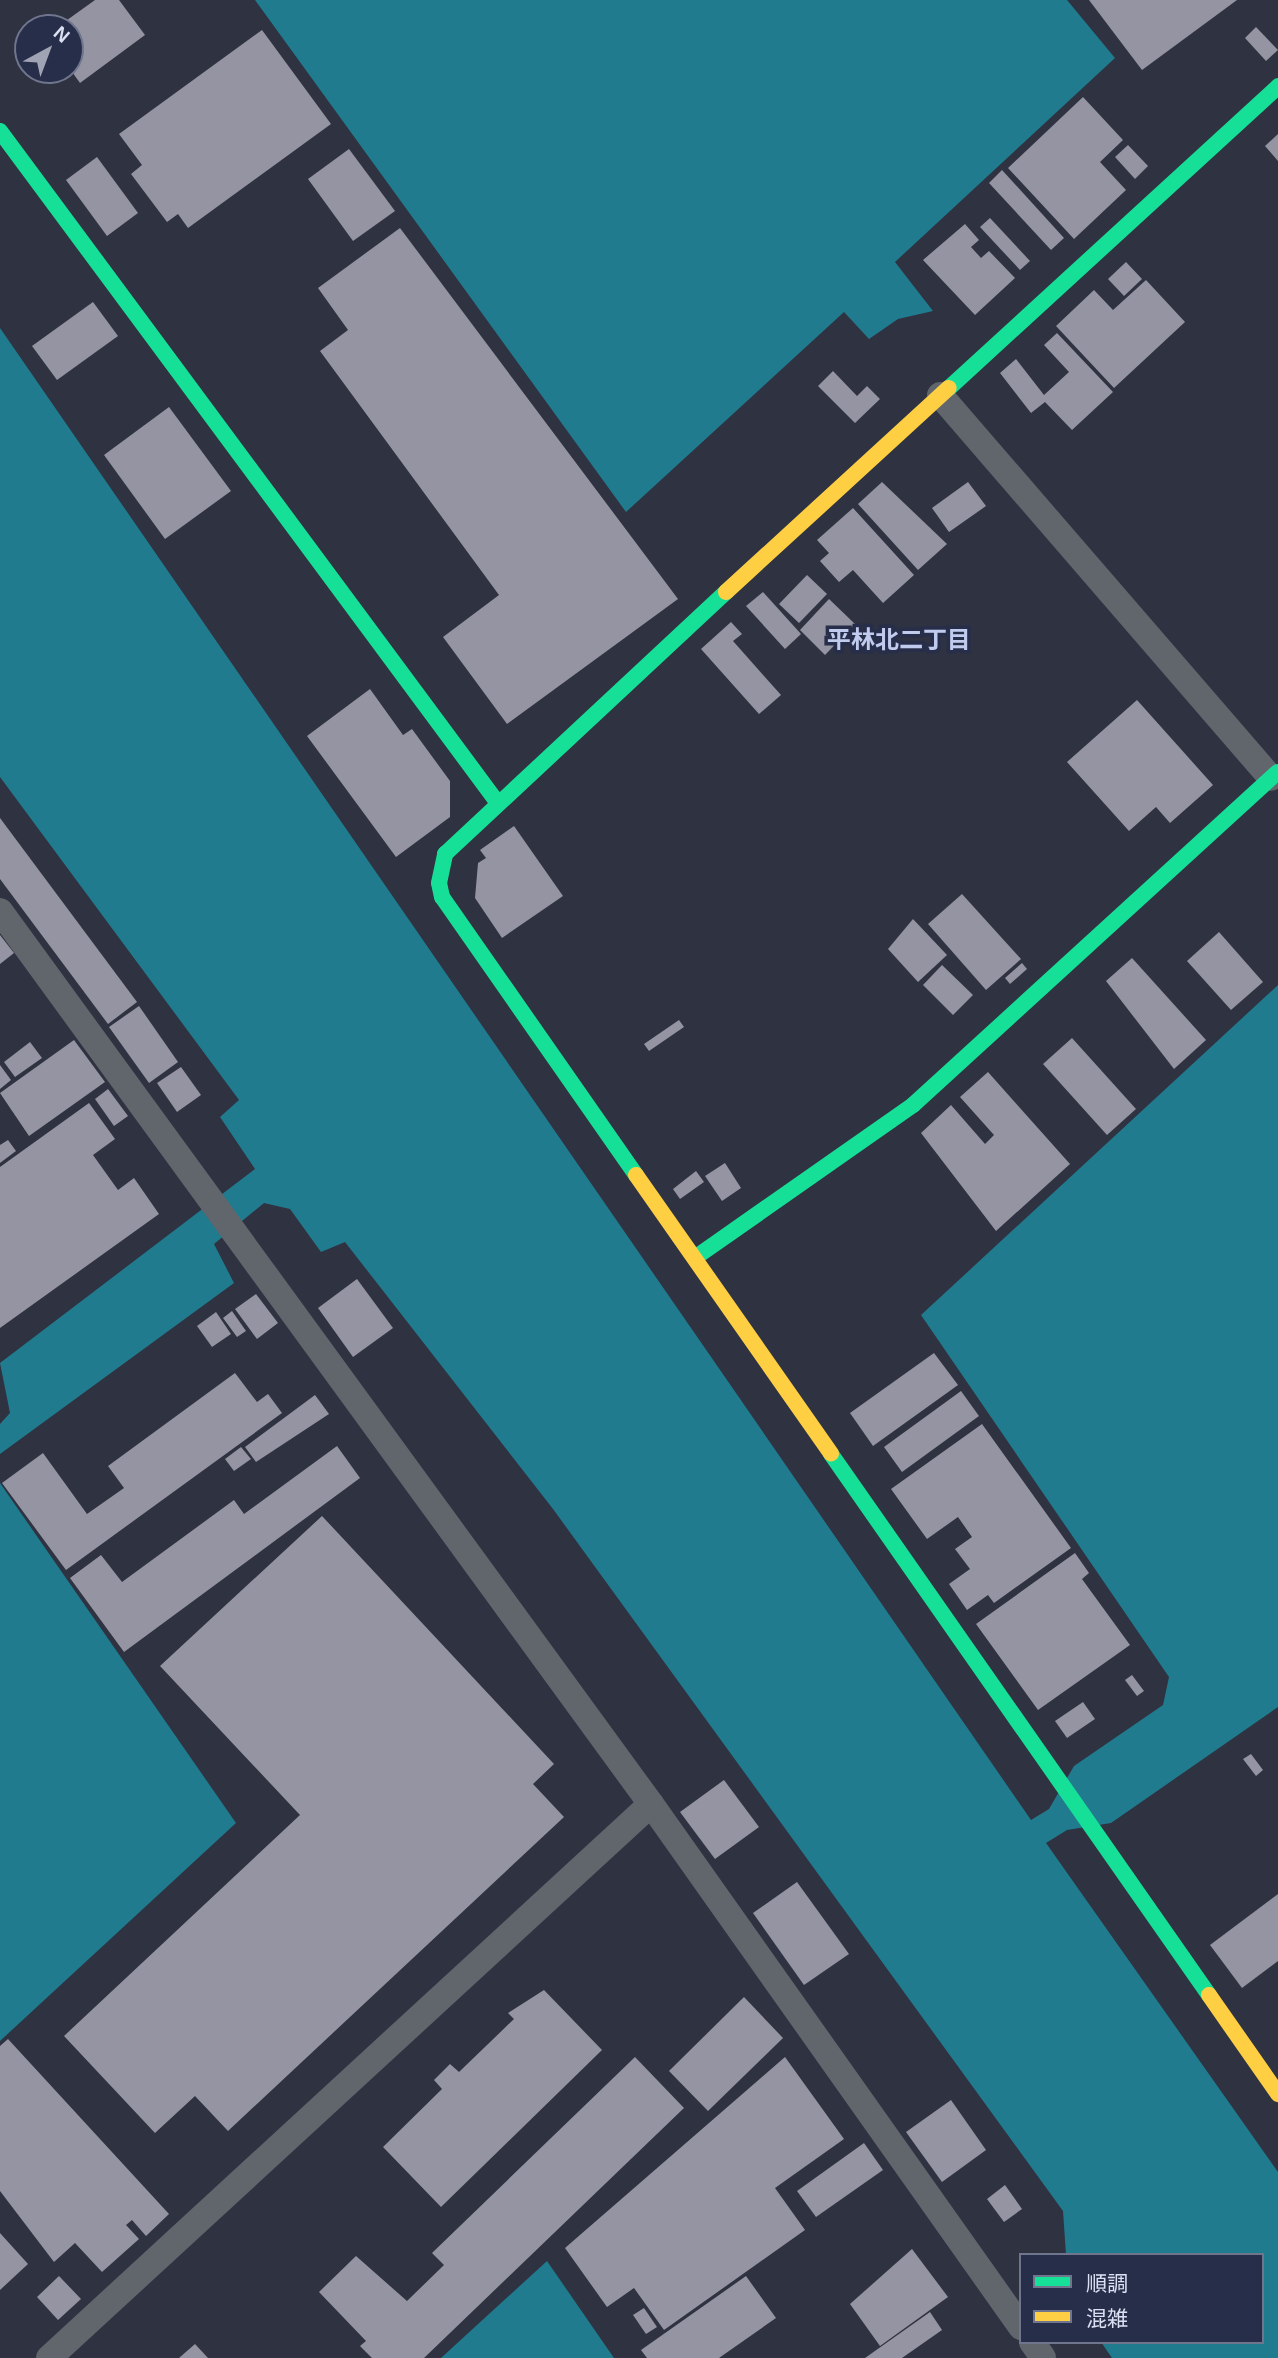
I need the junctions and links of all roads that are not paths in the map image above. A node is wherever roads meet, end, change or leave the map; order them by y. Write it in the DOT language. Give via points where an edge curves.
graph roads {
  1 [pos="1278,86"];
  2 [pos="0,131"];
  3 [pos="940,395"];
  4 [pos="1275,775"];
  5 [pos="497,802"];
  6 [pos="0,911"];
  7 [pos="696,1258"];
  8 [pos="651,1804"];
  9 [pos="1278,2094"];
  10 [pos="1019,2324"];
  11 [pos="49,2358"];
  1 -- 3 [label="street"];
  2 -- 5 [label="street"];
  3 -- 4 [label="street"];
  3 -- 5 [label="street"];
  4 -- 7 [label="street" via="914,1105"];
  5 -- 7 [label="street" via="445,854 442,897"];
  6 -- 8 [label="street"];
  7 -- 9 [label="street"];
  8 -- 10 [label="street"];
  8 -- 11 [label="street"];
}
